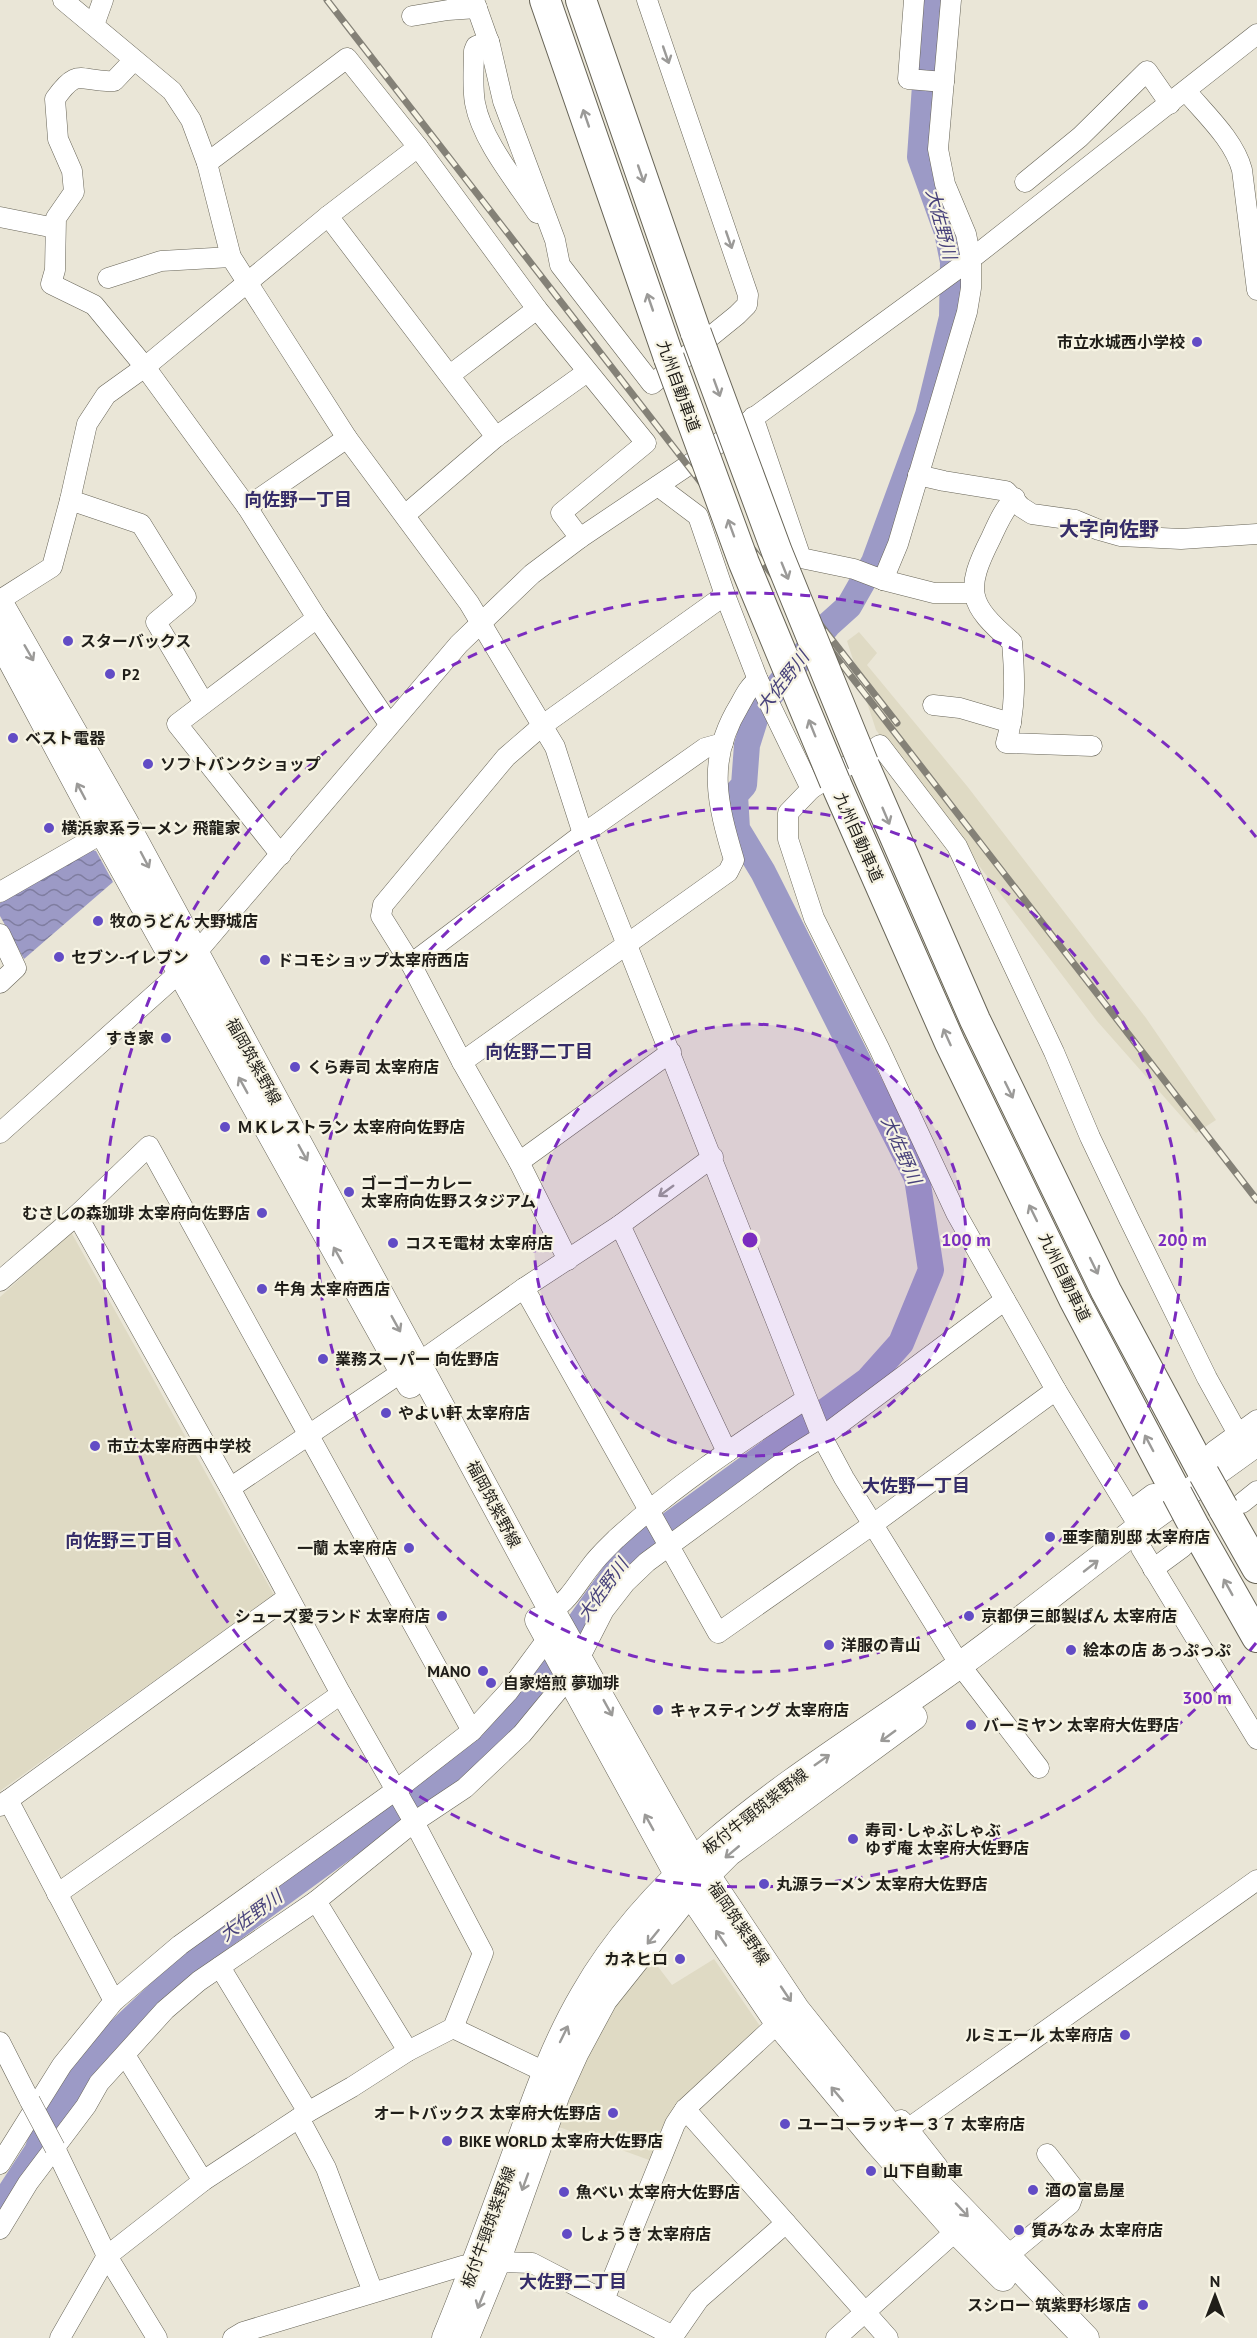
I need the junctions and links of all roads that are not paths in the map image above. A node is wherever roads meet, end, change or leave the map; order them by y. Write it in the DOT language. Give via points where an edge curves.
graph roads {
  1 [pos="63,0"];
  2 [pos="103,0"];
  3 [pos="545,0"];
  4 [pos="581,0"];
  5 [pos="647,0"];
  6 [pos="914,0"];
  7 [pos="951,0"];
  8 [pos="476,4"];
  9 [pos="412,16"];
  10 [pos="94,25"];
  11 [pos="1257,34"];
  12 [pos="489,41"];
  13 [pos="134,60"];
  14 [pos="944,82"];
  15 [pos="1186,91"];
  16 [pos="1170,104"];
  17 [pos="418,147"];
  18 [pos="207,163"];
  19 [pos="1025,182"];
  20 [pos="1251,199"];
  21 [pos="328,216"];
  22 [pos="0,217"];
  23 [pos="548,219"];
  24 [pos="55,228"];
  25 [pos="231,257"];
  26 [pos="971,259"];
  27 [pos="108,278"];
  28 [pos="248,282"];
  29 [pos="1257,290"];
  30 [pos="537,309"];
  31 [pos="707,331"];
  32 [pos="145,367"];
  33 [pos="587,372"];
  34 [pos="450,375"];
  35 [pos="753,417"];
  36 [pos="496,436"];
  37 [pos="347,438"];
  38 [pos="918,475"];
  39 [pos="658,486"];
  40 [pos="1014,498"];
  41 [pos="70,500"];
  42 [pos="247,507"];
  43 [pos="405,515"];
  44 [pos="1257,534"];
  45 [pos="580,538"];
  46 [pos="883,580"];
  47 [pos="973,593"];
  48 [pos="724,595"];
  49 [pos="0,601"];
  50 [pos="317,618"];
  51 [pos="480,622"];
  52 [pos="0,640"];
  53 [pos="758,680"];
  54 [pos="204,703"];
  55 [pos="933,705"];
  56 [pos="1011,723"];
  57 [pos="389,724"];
  58 [pos="543,725"];
  59 [pos="723,743"];
  60 [pos="1092,746"];
  61 [pos="823,786"];
  62 [pos="103,833"];
  63 [pos="583,834"];
  64 [pos="281,855"];
  65 [pos="0,892"];
  66 [pos="0,934"];
  67 [pos="627,943"];
  68 [pos="188,963"];
  69 [pos="411,964"];
  70 [pos="0,983"];
  71 [pos="671,1052"];
  72 [pos="462,1062"];
  73 [pos="0,1133"];
  74 [pos="713,1157"];
  75 [pos="519,1162"];
  76 [pos="77,1215"];
  77 [pos="620,1225"];
  78 [pos="568,1260"];
  79 [pos="0,1281"];
  80 [pos="524,1288"];
  81 [pos="1005,1300"];
  82 [pos="410,1367"];
  83 [pos="1056,1390"];
  84 [pos="807,1402"];
  85 [pos="1257,1420"];
  86 [pos="820,1434"];
  87 [pos="309,1436"];
  88 [pos="1248,1438"];
  89 [pos="727,1452"];
  90 [pos="1209,1462"];
  91 [pos="1257,1465"];
  92 [pos="230,1488"];
  93 [pos="1165,1494"];
  94 [pos="1241,1501"];
  95 [pos="652,1516"];
  96 [pos="872,1525"];
  97 [pos="1189,1537"];
  98 [pos="1141,1539"];
  99 [pos="667,1542"];
  100 [pos="1257,1568"];
  101 [pos="288,1597"];
  102 [pos="553,1624"];
  103 [pos="1257,1638"];
  104 [pos="574,1667"];
  105 [pos="965,1670"];
  106 [pos="341,1694"];
  107 [pos="472,1731"];
  108 [pos="1257,1739"];
  109 [pos="1039,1767"];
  110 [pos="396,1791"];
  111 [pos="4,1803"];
  112 [pos="414,1822"];
  113 [pos="692,1875"];
  114 [pos="1257,1880"];
  115 [pos="57,1894"];
  116 [pos="316,1901"];
  117 [pos="220,1967"];
  118 [pos="114,2001"];
  119 [pos="778,2023"];
  120 [pos="453,2028"];
  121 [pos="0,2042"];
  122 [pos="408,2051"];
  123 [pos="125,2055"];
  124 [pos="545,2072"];
  125 [pos="859,2087"];
  126 [pos="685,2109"];
  127 [pos="303,2115"];
  128 [pos="909,2128"];
  129 [pos="55,2148"];
  130 [pos="1047,2154"];
  131 [pos="1,2159"];
  132 [pos="932,2178"];
  133 [pos="202,2181"];
  134 [pos="786,2223"];
  135 [pos="0,2229"];
  136 [pos="956,2231"];
  137 [pos="107,2256"];
  138 [pos="1006,2257"];
  139 [pos="486,2263"];
  140 [pos="373,2292"];
  141 [pos="604,2300"];
  142 [pos="865,2312"];
  143 [pos="673,2337"];
  144 [pos="60,2338"];
  145 [pos="158,2338"];
  146 [pos="233,2338"];
  147 [pos="445,2338"];
  148 [pos="466,2338"];
  149 [pos="836,2338"];
  150 [pos="888,2338"];
  151 [pos="1062,2338"];
  152 [pos="1086,2338"];
  1 -- 10 [label="street"];
  2 -- 10 [label="street"];
  61 -- 3 [label="highway, 九州自動車道, one-way, bridge"];
  4 -- 31 [label="highway, 九州自動車道, one-way"];
  5 -- 31 [label="street, one-way" via="748,295 747,305"];
  6 -- 14 [label="street" via="908,79"];
  7 -- 14 [label="street"];
  8 -- 9 [label="street"];
  8 -- 12 [label="street"];
  10 -- 13 [label="street"];
  11 -- 15 [label="street"];
  12 -- 23 [label="street" via="503,101"];
  12 -- 23 [label="street" via="476,46 474,51 478,117 539,217"];
  13 -- 18 [label="street" via="172,91 191,120"];
  13 -- 24 [label="street" via="114,81 71,79 55,99 58,140 74,184 74,192 60,211"];
  14 -- 26 [label="street" via="940,163"];
  15 -- 16 [label="street"];
  15 -- 20 [label="street" via="1232,146"];
  16 -- 19 [label="street" via="1147,71 1080,137"];
  16 -- 26 [label="street"];
  17 -- 18 [label="street" via="347,58"];
  17 -- 21 [label="street"];
  17 -- 30 [label="street"];
  18 -- 25 [label="street"];
  20 -- 29 [label="street"];
  21 -- 28 [label="street"];
  21 -- 34 [label="street"];
  22 -- 24 [label="street"];
  23 -- 31 [label="street" via="560,265 652,384"];
  24 -- 32 [label="street" via="51,284 94,305"];
  25 -- 27 [label="street" via="161,261"];
  25 -- 28 [label="street"];
  26 -- 35 [label="street"];
  26 -- 38 [label="street" via="967,312"];
  28 -- 32 [label="street"];
  28 -- 37 [label="street"];
  30 -- 33 [label="street"];
  30 -- 34 [label="street"];
  31 -- 90 [label="highway, 九州自動車道, one-way, bridge" via="777,552 863,763 975,1020 1106,1291"];
  32 -- 41 [label="street" via="106,395 87,424"];
  32 -- 42 [label="street"];
  33 -- 36 [label="street"];
  33 -- 45 [label="street" via="646,443 561,513"];
  34 -- 36 [label="street"];
  35 -- 39 [label="street"];
  35 -- 46 [label="street" via="801,558 854,569"];
  36 -- 43 [label="street"];
  37 -- 42 [label="street"];
  37 -- 43 [label="street"];
  38 -- 40 [label="street" via="1006,491"];
  38 -- 46 [label="street"];
  39 -- 45 [label="street"];
  39 -- 48 [label="street" via="698,516"];
  40 -- 44 [label="street" via="1032,514 1075,520 1120,536 1181,539"];
  40 -- 47 [label="street" via="975,573"];
  41 -- 49 [label="street" via="52,567"];
  41 -- 54 [label="street" via="141,524 186,597 156,622"];
  42 -- 50 [label="street"];
  43 -- 51 [label="street"];
  45 -- 51 [label="street" via="532,574"];
  46 -- 47 [label="street" via="934,593"];
  47 -- 56 [label="street" via="980,610 1012,642 1016,678"];
  48 -- 53 [label="street"];
  48 -- 58 [label="street"];
  49 -- 68 [label="main road, 福岡筑紫野線, one-way" via="124,820"];
  50 -- 54 [label="street"];
  50 -- 57 [label="street"];
  51 -- 57 [label="street"];
  51 -- 58 [label="street"];
  62 -- 52 [label="main road, 福岡筑紫野線, one-way"];
  53 -- 59 [label="street" via="733,715"];
  53 -- 61 [label="street"];
  54 -- 64 [label="street" via="177,724"];
  55 -- 56 [label="street" via="960,708"];
  56 -- 60 [label="street" via="1006,743"];
  57 -- 64 [label="street"];
  58 -- 63 [label="street" via="555,747"];
  58 -- 69 [label="street" via="506,757 383,906 381,916"];
  59 -- 63 [label="street" via="705,748"];
  59 -- 67 [label="street" via="717,763 719,811 734,860 728,872"];
  61 -- 81 [label="street" via="788,813 788,839 814,918 956,1213"];
  61 -- 88 [label="street" via="880,745 958,846 1129,1219 1208,1378"];
  93 -- 61 [label="highway, 九州自動車道, one-way"];
  62 -- 65 [label="street"];
  62 -- 68 [label="main road, 福岡筑紫野線"];
  63 -- 67 [label="street"];
  63 -- 69 [label="street"];
  64 -- 68 [label="street"];
  66 -- 70 [label="street" via="16,968"];
  67 -- 71 [label="street"];
  67 -- 72 [label="street"];
  68 -- 73 [label="street"];
  68 -- 82 [label="main road, 福岡筑紫野線"];
  69 -- 72 [label="street"];
  71 -- 74 [label="street"];
  71 -- 75 [label="street"];
  72 -- 75 [label="street"];
  74 -- 77 [label="street, one-way"];
  74 -- 84 [label="street"];
  75 -- 78 [label="street"];
  76 -- 79 [label="street"];
  76 -- 87 [label="street" via="149,1146"];
  76 -- 92 [label="street"];
  77 -- 78 [label="street"];
  77 -- 89 [label="street"];
  78 -- 80 [label="street"];
  80 -- 82 [label="street"];
  80 -- 95 [label="street"];
  81 -- 83 [label="street"];
  81 -- 86 [label="street"];
  82 -- 87 [label="street"];
  82 -- 102 [label="main road, 福岡筑紫野線"];
  83 -- 96 [label="street"];
  83 -- 98 [label="street"];
  84 -- 86 [label="street"];
  84 -- 89 [label="street"];
  85 -- 88 [label="street"];
  86 -- 96 [label="street"];
  86 -- 99 [label="street"];
  87 -- 92 [label="street"];
  87 -- 107 [label="street"];
  88 -- 90 [label="street"];
  88 -- 98 [label="main road, 板付牛頸筑紫野線"];
  89 -- 95 [label="street"];
  90 -- 94 [label="highway, 九州自動車道, bridge"];
  91 -- 98 [label="main road, 板付牛頸筑紫野線"];
  92 -- 101 [label="street"];
  93 -- 97 [label="highway, 九州自動車道, bridge"];
  93 -- 98 [label="street"];
  94 -- 100 [label="highway, 九州自動車道"];
  95 -- 99 [label="street"];
  95 -- 102 [label="street" via="617,1539 592,1564"];
  96 -- 99 [label="street" via="718,1633"];
  96 -- 105 [label="street"];
  97 -- 98 [label="street"];
  103 -- 97 [label="highway, 九州自動車道, one-way"];
  98 -- 105 [label="main road, 板付牛頸筑紫野線" via="1095,1585"];
  98 -- 108 [label="street"];
  99 -- 104 [label="street" via="604,1610"];
  101 -- 106 [label="street"];
  101 -- 111 [label="street"];
  102 -- 104 [label="main road, 福岡筑紫野線"];
  102 -- 107 [label="street" via="508,1692"];
  104 -- 112 [label="street" via="522,1734 465,1788"];
  104 -- 113 [label="main road, 福岡筑紫野線"];
  105 -- 109 [label="street"];
  105 -- 113 [label="main road, 板付牛頸筑紫野線" via="729,1853"];
  106 -- 110 [label="street"];
  106 -- 115 [label="street"];
  107 -- 110 [label="street"];
  110 -- 112 [label="street"];
  110 -- 118 [label="street" via="180,1945"];
  111 -- 115 [label="street"];
  112 -- 116 [label="street"];
  112 -- 120 [label="street" via="483,1953"];
  119 -- 113 [label="main road, 福岡筑紫野線, one-way"];
  124 -- 113 [label="main road, 板付牛頸筑紫野線, one-way" via="583,1995 624,1934"];
  113 -- 125 [label="main road, 福岡筑紫野線, one-way"];
  113 -- 139 [label="main road, 板付牛頸筑紫野線, one-way" via="604,2000 576,2052"];
  114 -- 128 [label="street"];
  115 -- 118 [label="street"];
  116 -- 117 [label="street"];
  116 -- 122 [label="street"];
  117 -- 123 [label="street" via="165,2010"];
  117 -- 127 [label="street"];
  118 -- 131 [label="street" via="62,2065"];
  119 -- 126 [label="street"];
  136 -- 119 [label="main road, 福岡筑紫野線, one-way"];
  120 -- 122 [label="street"];
  120 -- 124 [label="street"];
  121 -- 129 [label="street, bridge"];
  122 -- 127 [label="street"];
  123 -- 129 [label="street" via="99,2084"];
  123 -- 133 [label="street"];
  124 -- 139 [label="main road, 板付牛頸筑紫野線"];
  125 -- 128 [label="street" via="877,2095"];
  125 -- 132 [label="main road, 福岡筑紫野線"];
  126 -- 134 [label="street"];
  126 -- 141 [label="street" via="675,2124"];
  127 -- 133 [label="street"];
  127 -- 140 [label="street"];
  128 -- 132 [label="street" via="938,2167"];
  129 -- 135 [label="street"];
  129 -- 137 [label="street"];
  130 -- 138 [label="street" via="1075,2190 1070,2204"];
  132 -- 138 [label="main road, 福岡筑紫野線, one-way"];
  133 -- 137 [label="street"];
  134 -- 142 [label="street"];
  134 -- 143 [label="street" via="699,2299"];
  136 -- 142 [label="street"];
  136 -- 151 [label="main road, 福岡筑紫野線"];
  137 -- 144 [label="street"];
  137 -- 145 [label="street"];
  138 -- 152 [label="main road, 福岡筑紫野線"];
  139 -- 140 [label="street" via="462,2266"];
  139 -- 141 [label="street" via="532,2263"];
  139 -- 147 [label="main road, 板付牛頸筑紫野線"];
  139 -- 148 [label="main road, 板付牛頸筑紫野線, one-way"];
  140 -- 146 [label="street"];
  141 -- 143 [label="street"];
  142 -- 149 [label="street"];
  142 -- 150 [label="street"];
}
